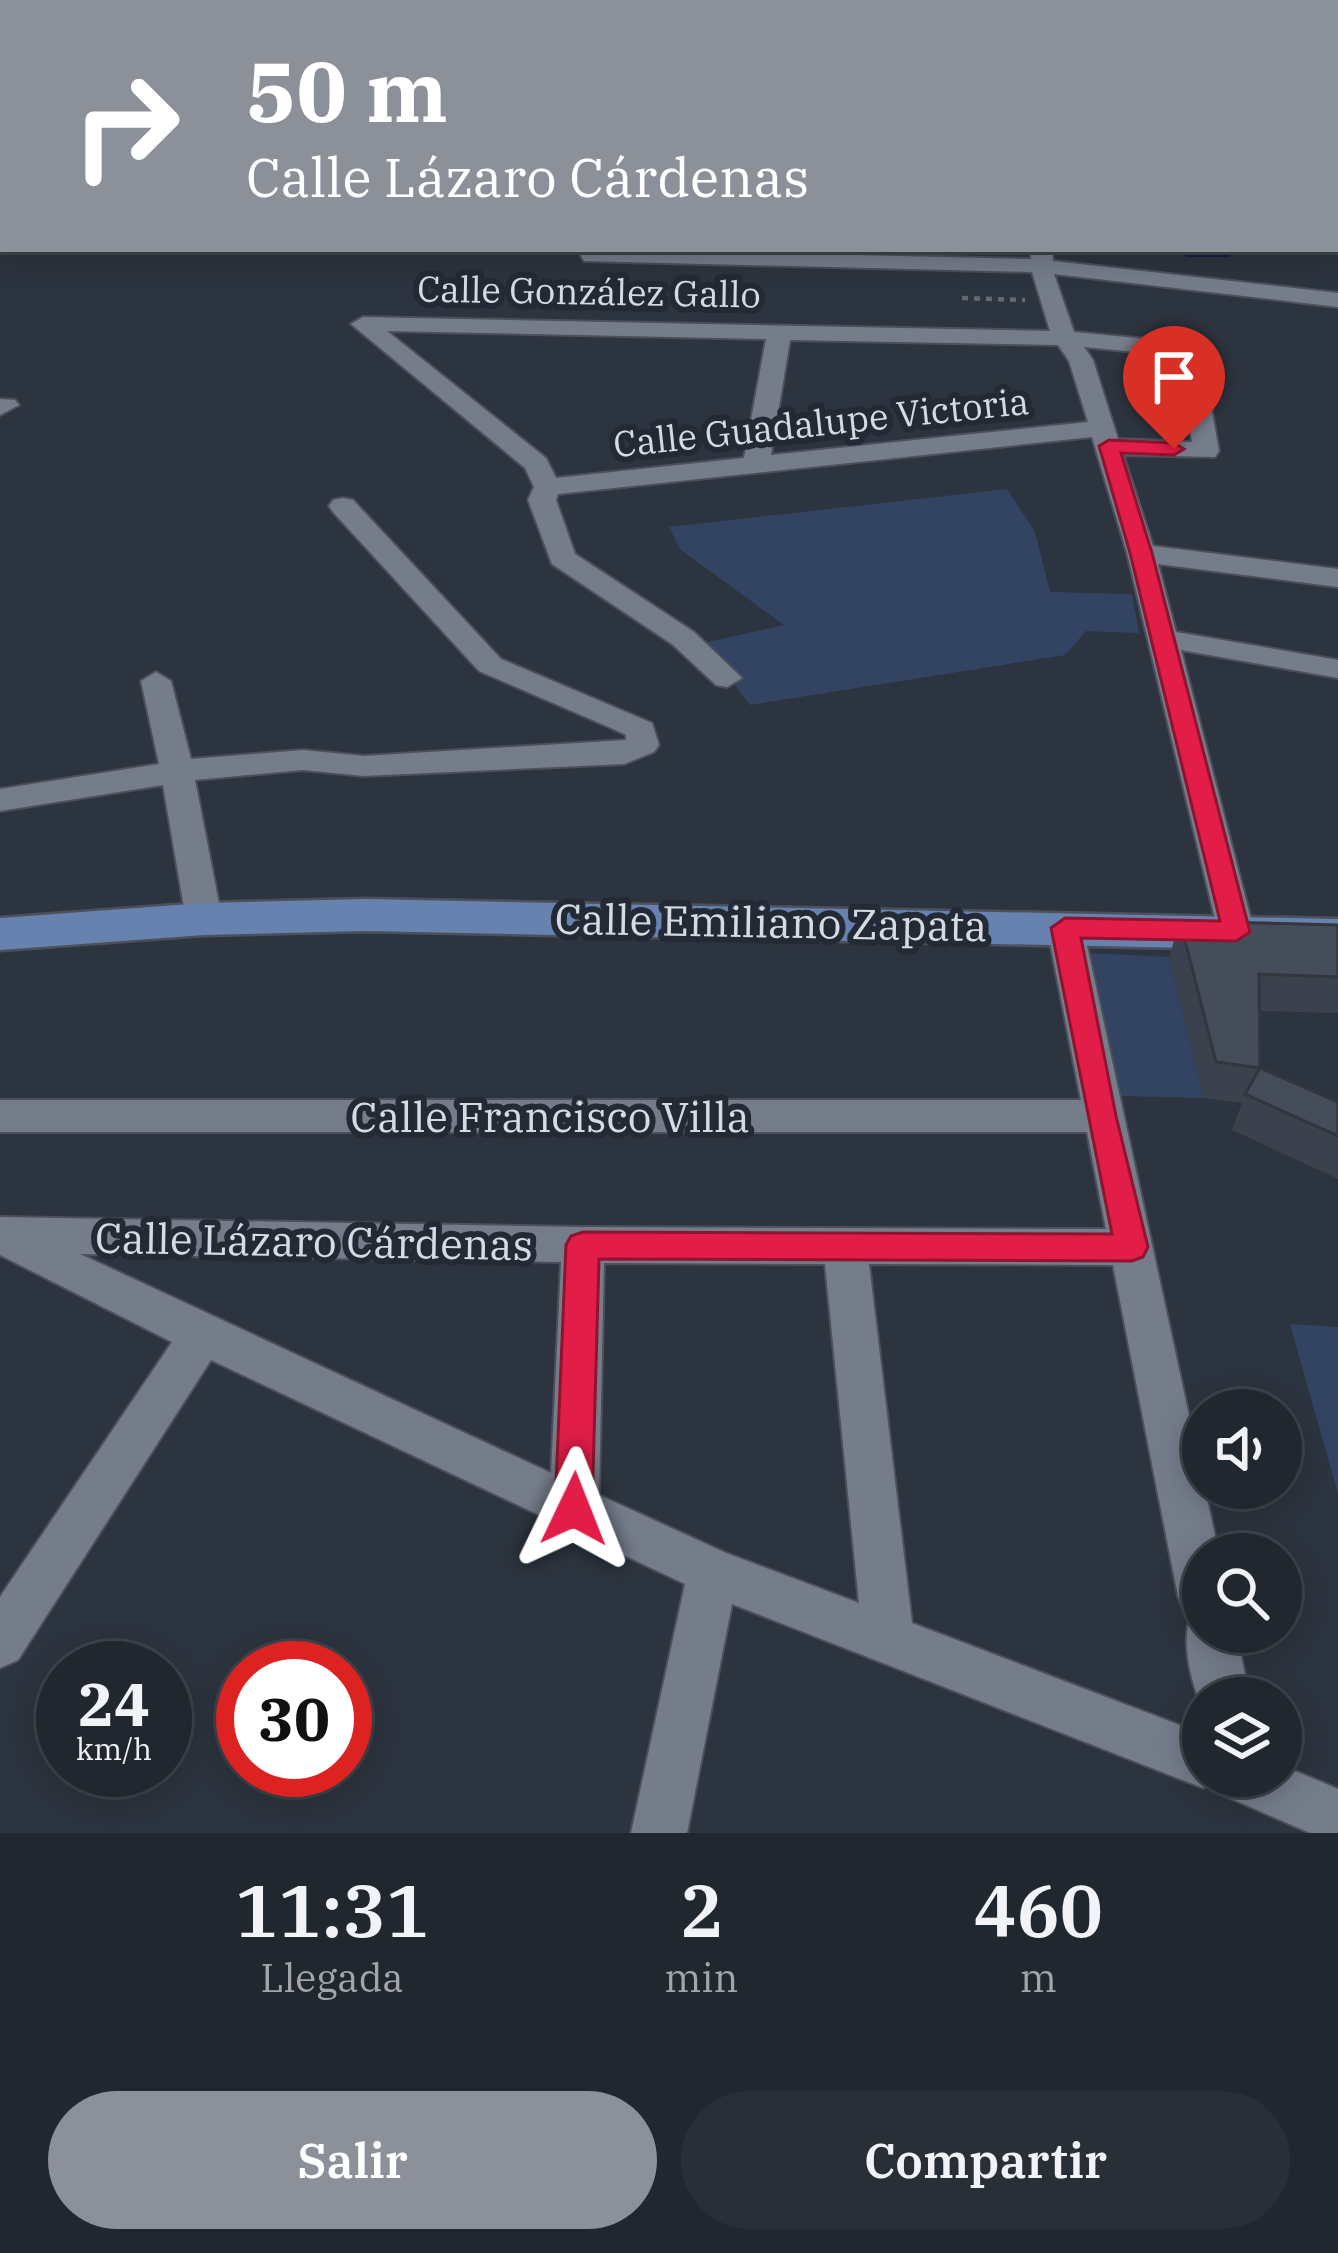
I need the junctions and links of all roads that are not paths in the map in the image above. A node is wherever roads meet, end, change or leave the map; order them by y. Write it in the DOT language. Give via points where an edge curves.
graph roads {
  1 [pos="592,256"];
  2 [pos="1041,258"];
  3 [pos="1338,300"];
  4 [pos="780,329"];
  5 [pos="1063,338"];
  6 [pos="1106,437"];
  7 [pos="756,464"];
  8 [pos="547,487"];
  9 [pos="343,506"];
  10 [pos="1141,553"];
  11 [pos="1338,578"];
  12 [pos="1161,638"];
  13 [pos="1338,669"];
  14 [pos="727,678"];
  15 [pos="157,681"];
  16 [pos="177,770"];
  17 [pos="0,800"];
  18 [pos="204,919"];
  19 [pos="1065,928"];
  20 [pos="1236,932"];
  21 [pos="0,934"];
  22 [pos="1338,935"];
  23 [pos="0,1116"];
  24 [pos="1101,1116"];
  25 [pos="0,1235"];
  26 [pos="583,1245"];
  27 [pos="845,1247"];
  28 [pos="1132,1247"];
  29 [pos="202,1335"];
  30 [pos="574,1509"];
  31 [pos="1190,1533"];
  32 [pos="713,1572"];
  33 [pos="888,1640"];
  34 [pos="0,1642"];
  35 [pos="1182,1753"];
  36 [pos="1291,1797"];
  37 [pos="1338,1817"];
  38 [pos="659,1833"];
  1 -- 2 [label="street"];
  2 -- 3 [label="street"];
  2 -- 5 [label="street"];
  4 -- 5 [label="street, Calle González Gallo"];
  4 -- 7 [label="street"];
  4 -- 8 [label="street, Calle González Gallo" via="363,324 537,464"];
  5 -- 6 [label="street" via="1081,360"];
  5 -- 6 [label="street, Calle González Gallo" via="1189,350 1206,451"];
  6 -- 7 [label="street, Calle Guadalupe Victoria"];
  6 -- 10 [label="street"];
  7 -- 8 [label="street, Calle Guadalupe Victoria"];
  8 -- 14 [label="street" via="542,500 562,559 683,638"];
  9 -- 16 [label="street" via="490,665 617,716 641,730 643,745 624,754"];
  10 -- 11 [label="street"];
  10 -- 12 [label="street"];
  12 -- 13 [label="street"];
  12 -- 20 [label="street"];
  15 -- 16 [label="street"];
  16 -- 17 [label="street"];
  16 -- 18 [label="street"];
  18 -- 19 [label="main road, Calle Emiliano Zapata"];
  18 -- 21 [label="main road, Calle Emiliano Zapata"];
  19 -- 20 [label="main road, Calle Emiliano Zapata"];
  19 -- 24 [label="street"];
  20 -- 22 [label="main road, Calle Emiliano Zapata"];
  23 -- 24 [label="street, Calle Francisco Villa"];
  24 -- 28 [label="street"];
  25 -- 26 [label="street, Calle Lázaro Cárdenas"];
  25 -- 29 [label="street"];
  26 -- 27 [label="street, Calle Lázaro Cárdenas"];
  26 -- 30 [label="street"];
  27 -- 28 [label="street, Calle Lázaro Cárdenas"];
  27 -- 33 [label="street"];
  28 -- 31 [label="street"];
  29 -- 30 [label="street"];
  29 -- 34 [label="street"];
  30 -- 32 [label="street"];
  32 -- 33 [label="street"];
  32 -- 38 [label="street"];
  33 -- 35 [label="street"];
  36 -- 37 [label="street"];
}
